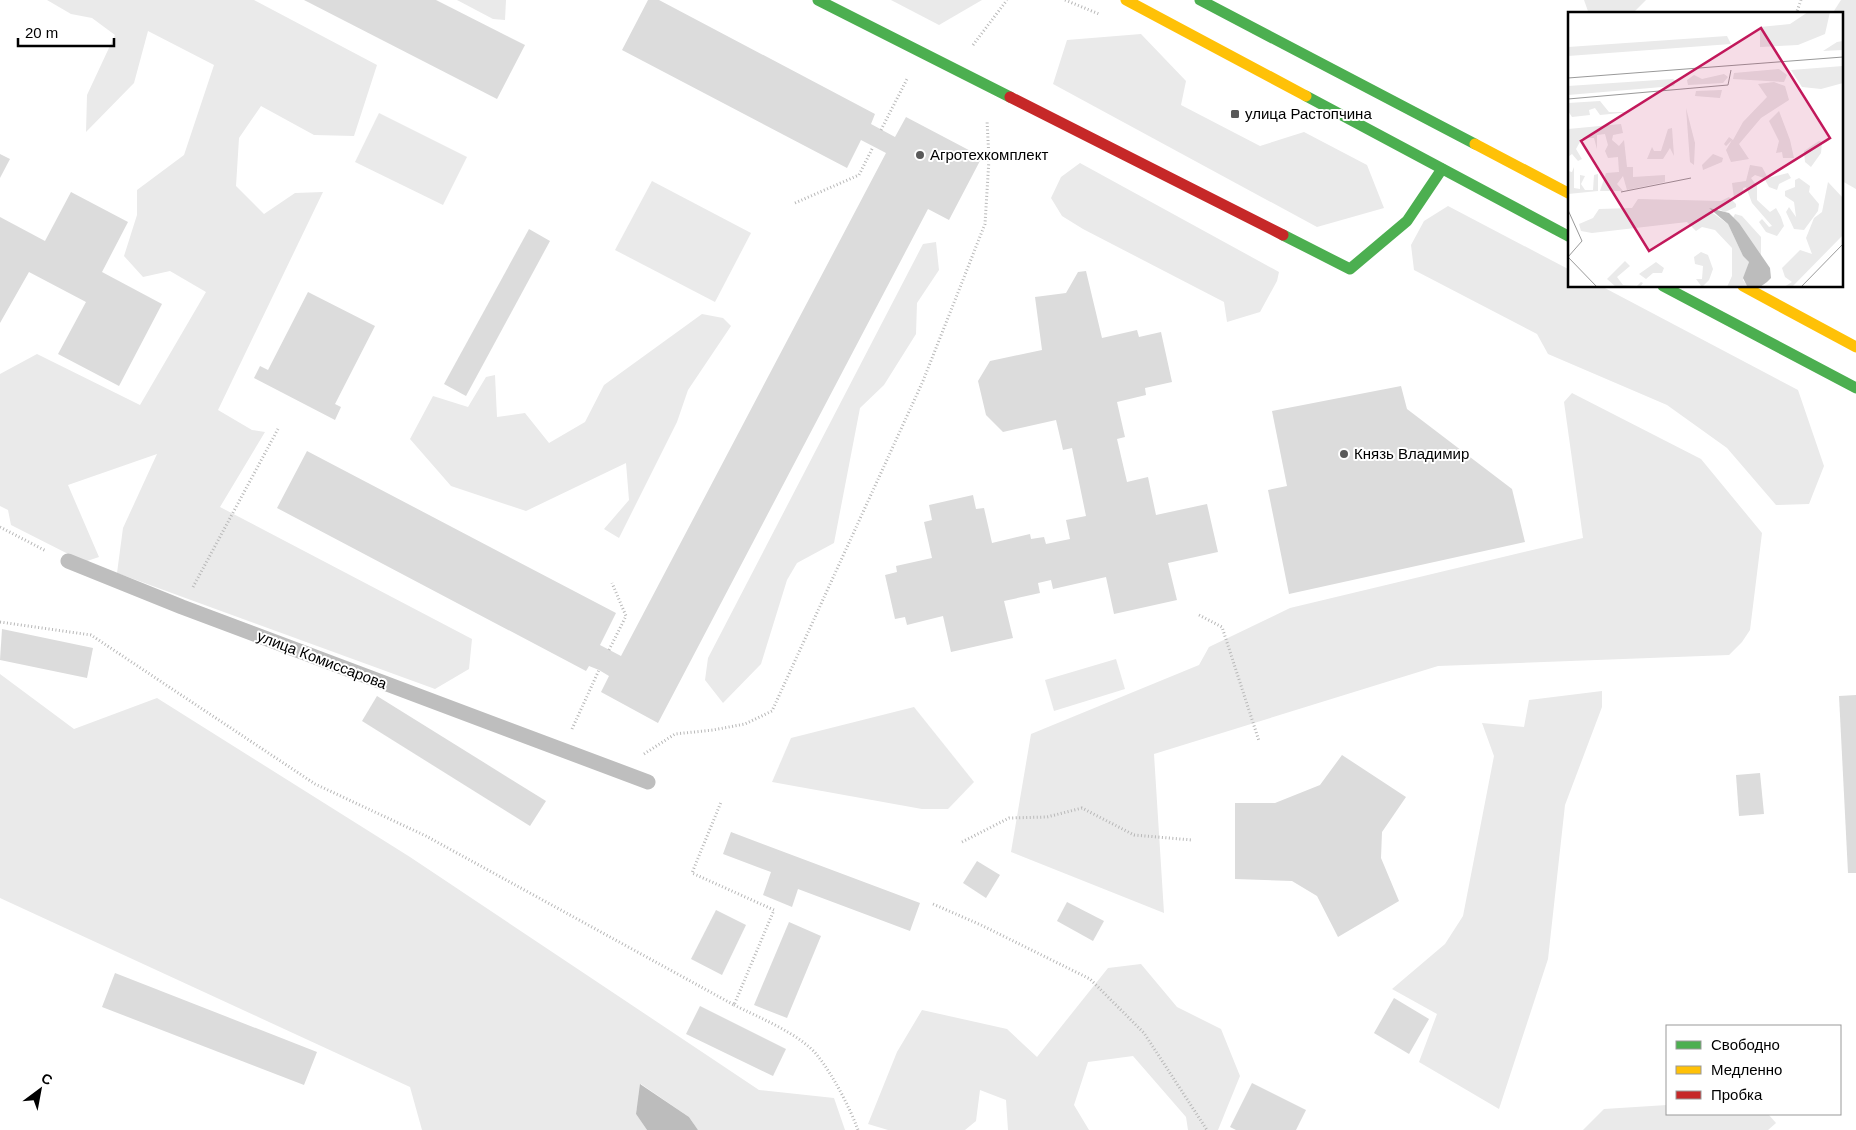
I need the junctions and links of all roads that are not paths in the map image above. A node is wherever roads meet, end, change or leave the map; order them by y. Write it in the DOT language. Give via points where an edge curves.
graph roads {
  1 [pos="818,0"];
  2 [pos="1126,0"];
  3 [pos="1200,0"];
  4 [pos="1442,169"];
  5 [pos="1568,193"];
  6 [pos="1568,236"];
  7 [pos="1667,288"];
  8 [pos="1747,288"];
  9 [pos="1856,346"];
  10 [pos="1856,388"];
  11 [pos="68,561"];
  12 [pos="648,782"];
  1 -- 4 [label="main road" via="1350,269 1407,221"];
  2 -- 4 [label="main road"];
  3 -- 5 [label="main road"];
  4 -- 6 [label="main road"];
  7 -- 10 [label="main road"];
  8 -- 9 [label="main road"];
  11 -- 12 [label="lane, улица Комиссарова"];
}
